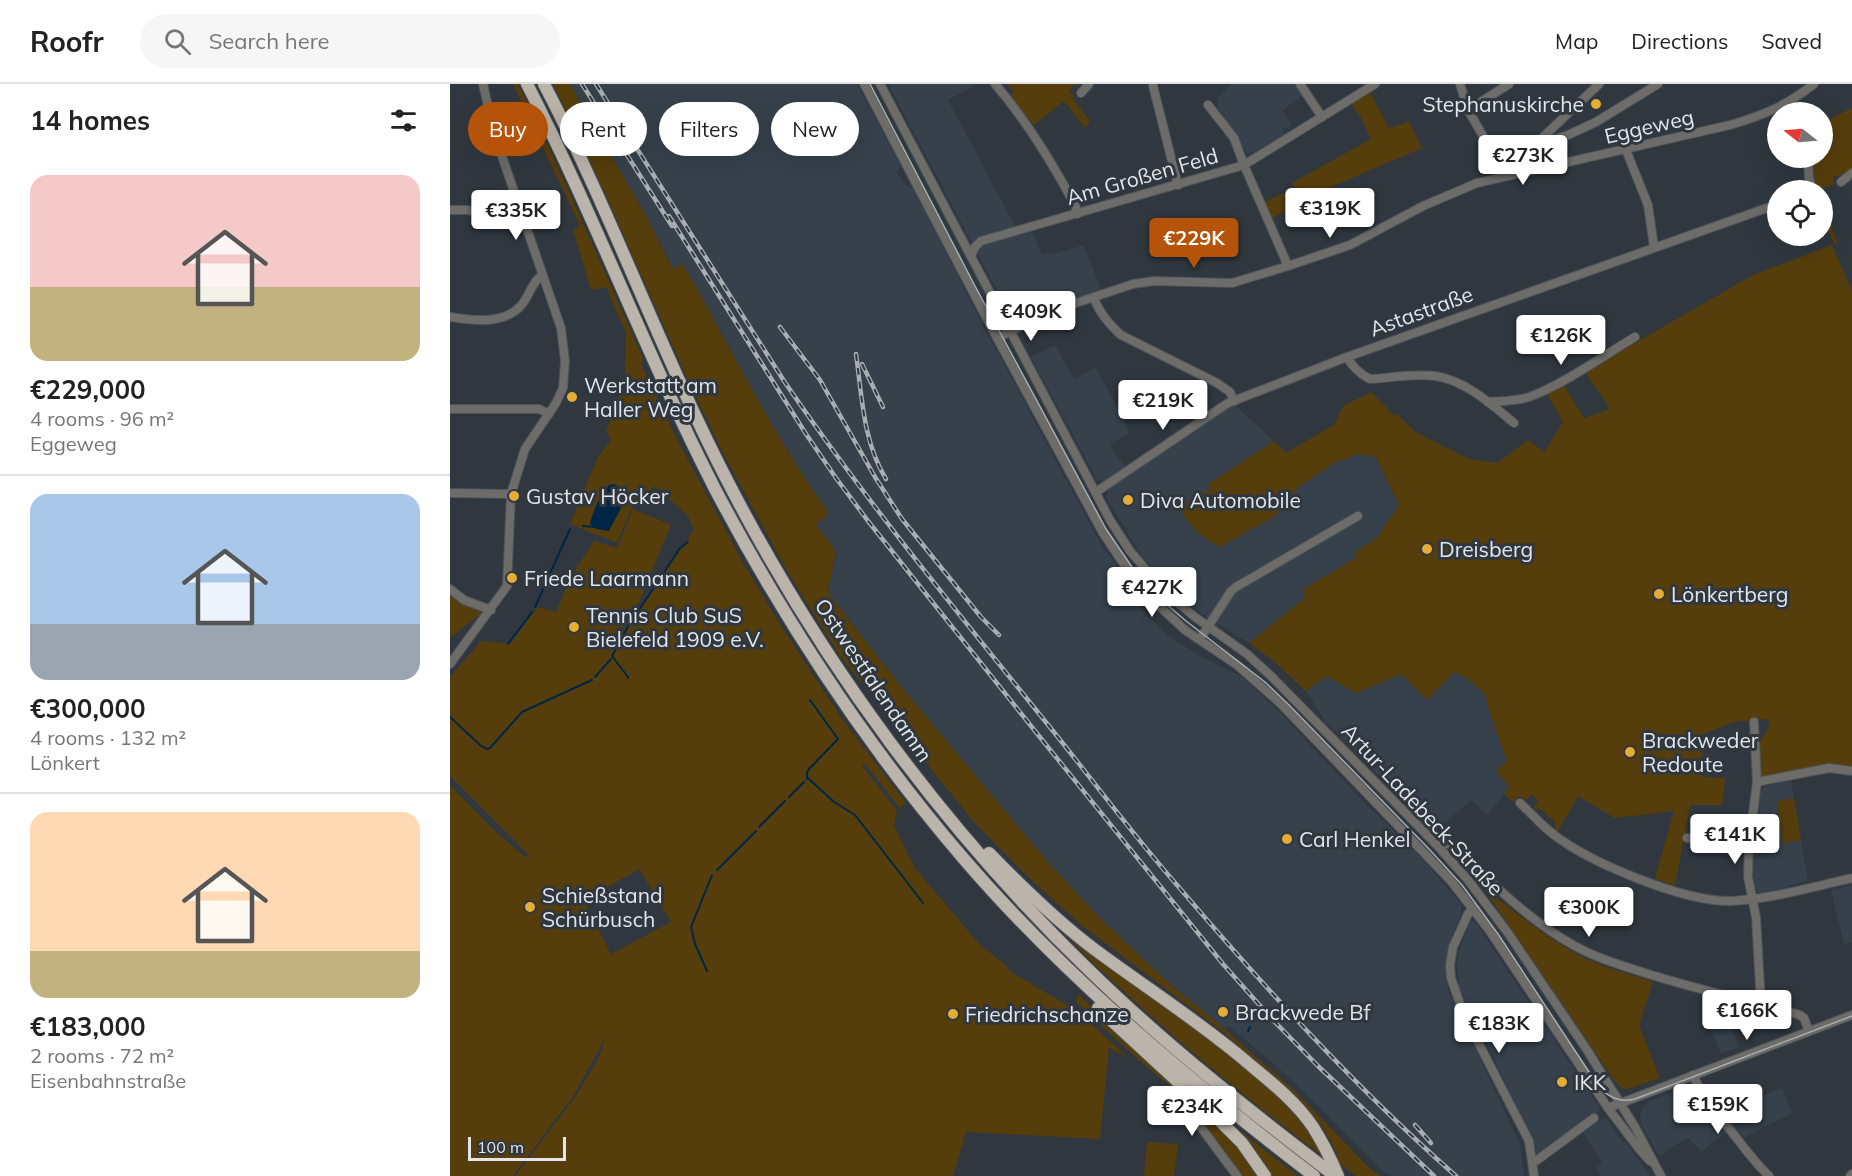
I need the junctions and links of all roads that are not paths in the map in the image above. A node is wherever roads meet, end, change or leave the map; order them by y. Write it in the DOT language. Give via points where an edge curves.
graph roads {
  1 [pos="483,84"];
  2 [pos="527,84"];
  3 [pos="544,84"];
  4 [pos="864,84"];
  5 [pos="880,84"];
  6 [pos="995,84"];
  7 [pos="1089,84"];
  8 [pos="1300,84"];
  9 [pos="1375,84"];
  10 [pos="1460,84"];
  11 [pos="1509,84"];
  12 [pos="1599,84"];
  13 [pos="1658,84"];
  14 [pos="1814,84"];
  15 [pos="1153,86"];
  16 [pos="1081,93"];
  17 [pos="1790,102"];
  18 [pos="1208,105"];
  19 [pos="1468,110"];
  20 [pos="1767,112"];
  21 [pos="1322,117"];
  22 [pos="1541,139"];
  23 [pos="1626,150"];
  24 [pos="1244,165"];
  25 [pos="1502,166"];
  26 [pos="1852,173"];
  27 [pos="1504,177"];
  28 [pos="1841,182"];
  29 [pos="1178,185"];
  30 [pos="517,204"];
  31 [pos="1767,208"];
  32 [pos="450,210"];
  33 [pos="478,212"];
  34 [pos="1077,213"];
  35 [pos="476,222"];
  36 [pos="1654,247"];
  37 [pos="971,256"];
  38 [pos="1288,266"];
  39 [pos="542,275"];
  40 [pos="1094,297"];
  41 [pos="450,317"];
  42 [pos="1011,331"];
  43 [pos="1635,337"];
  44 [pos="997,338"];
  45 [pos="1347,357"];
  46 [pos="1234,401"];
  47 [pos="1488,402"];
  48 [pos="450,409"];
  49 [pos="549,414"];
  50 [pos="1514,423"];
  51 [pos="1096,492"];
  52 [pos="450,493"];
  53 [pos="511,494"];
  54 [pos="1358,516"];
  55 [pos="450,589"];
  56 [pos="491,610"];
  57 [pos="1209,627"];
  58 [pos="1200,639"];
  59 [pos="450,664"];
  60 [pos="844,676"];
  61 [pos="1754,722"];
  62 [pos="1852,771"];
  63 [pos="1757,782"];
  64 [pos="1520,803"];
  65 [pos="1687,838"];
  66 [pos="1435,843"];
  67 [pos="1749,843"];
  68 [pos="1852,878"];
  69 [pos="1752,899"];
  70 [pos="1473,908"];
  71 [pos="1010,909"];
  72 [pos="1761,1005"];
  73 [pos="1852,1015"];
  74 [pos="1809,1031"];
  75 [pos="1694,1075"];
  76 [pos="1621,1103"];
  77 [pos="1608,1108"];
  78 [pos="1188,1110"];
  79 [pos="1594,1118"];
  80 [pos="1291,1151"];
  81 [pos="1533,1162"];
  82 [pos="1654,1165"];
  83 [pos="1237,1176"];
  84 [pos="1265,1176"];
  85 [pos="1314,1176"];
  86 [pos="1336,1176"];
  87 [pos="1533,1176"];
  88 [pos="1661,1176"];
  89 [pos="1769,1176"];
  1 -- 30 [label="street"];
  2 -- 71 [label="highway, Ostwestfalendamm" via="714,486 794,628 855,720 926,814"];
  3 -- 60 [label="highway, Ostwestfalendamm" via="729,484"];
  4 -- 44 [label="street, Artur-Ladebeck-Straße"];
  5 -- 37 [label="street, Artur-Ladebeck-Straße"];
  6 -- 34 [label="street" via="1043,149"];
  7 -- 16 [label="street"];
  8 -- 21 [label="street"];
  9 -- 21 [label="street, Am Großen Feld"];
  10 -- 19 [label="street"];
  11 -- 19 [label="street"];
  12 -- 22 [label="street"];
  13 -- 22 [label="street" via="1582,129 1549,141"];
  14 -- 17 [label="street, Eggeweg"];
  15 -- 29 [label="street"];
  18 -- 24 [label="street" via="1234,138"];
  19 -- 25 [label="street"];
  20 -- 23 [label="street, Eggeweg" via="1730,126"];
  21 -- 24 [label="street, Am Großen Feld"];
  22 -- 25 [label="street"];
  23 -- 27 [label="street, Eggeweg"];
  23 -- 36 [label="street" via="1648,205"];
  24 -- 29 [label="street, Am Großen Feld"];
  24 -- 38 [label="street"];
  25 -- 27 [label="street"];
  26 -- 28 [label="street"];
  27 -- 38 [label="street, Eggeweg" via="1459,189 1350,245"];
  29 -- 34 [label="street, Am Großen Feld"];
  30 -- 33 [label="street"];
  30 -- 39 [label="street"];
  31 -- 36 [label="street, Astastraße"];
  32 -- 33 [label="street"];
  33 -- 35 [label="street"];
  34 -- 37 [label="street, Am Großen Feld" via="985,240 977,244"];
  36 -- 45 [label="street, Astastraße"];
  37 -- 42 [label="street, Artur-Ladebeck-Straße"];
  38 -- 40 [label="street, Eggeweg" via="1237,282 1144,282"];
  39 -- 41 [label="street" via="520,307 505,316 471,320"];
  39 -- 49 [label="street" via="561,328 565,360 562,388"];
  40 -- 42 [label="street, Eggeweg"];
  40 -- 46 [label="street" via="1097,307 1121,335 1226,388"];
  42 -- 44 [label="street"];
  42 -- 51 [label="street, Artur-Ladebeck-Straße"];
  43 -- 47 [label="street" via="1530,396"];
  44 -- 58 [label="street, Artur-Ladebeck-Straße" via="1117,555 1155,602"];
  45 -- 46 [label="street, Astastraße"];
  45 -- 47 [label="street" via="1370,378 1437,376 1468,388"];
  46 -- 51 [label="street, Astastraße"];
  47 -- 50 [label="street"];
  48 -- 49 [label="street" via="539,410"];
  49 -- 53 [label="street" via="525,449"];
  51 -- 57 [label="street, Artur-Ladebeck-Straße" via="1121,538 1149,574"];
  52 -- 53 [label="street"];
  53 -- 56 [label="street" via="507,586"];
  54 -- 57 [label="street" via="1236,587"];
  55 -- 56 [label="street" via="464,600"];
  56 -- 59 [label="street"];
  57 -- 58 [label="street"];
  57 -- 66 [label="street, Artur-Ladebeck-Straße" via="1278,682"];
  58 -- 70 [label="street, Artur-Ladebeck-Straße" via="1281,704 1430,857"];
  60 -- 80 [label="highway, Ostwestfalendamm" via="939,806 1063,945"];
  60 -- 86 [label="highway" via="969,832 1000,864 1071,930 1190,1016 1279,1090 1311,1125"];
  61 -- 63 [label="street"];
  62 -- 63 [label="street" via="1829,768"];
  63 -- 67 [label="street"];
  64 -- 69 [label="street" via="1554,835 1610,868 1703,899"];
  65 -- 67 [label="street"];
  66 -- 72 [label="street" via="1454,846 1534,919 1590,954 1680,984"];
  66 -- 76 [label="street, Artur-Ladebeck-Straße" via="1508,933"];
  67 -- 69 [label="street"];
  68 -- 69 [label="street"];
  69 -- 72 [label="street"];
  70 -- 77 [label="street, Artur-Ladebeck-Straße"];
  70 -- 81 [label="street" via="1455,942 1451,978 1464,1015 1529,1142"];
  71 -- 80 [label="highway, Ostwestfalendamm" via="1121,1017 1218,1101"];
  71 -- 84 [label="highway" via="1073,983 1242,1143"];
  72 -- 74 [label="street" via="1800,1015"];
  73 -- 74 [label="street"];
  74 -- 75 [label="street"];
  75 -- 76 [label="street"];
  75 -- 89 [label="street" via="1704,1095"];
  76 -- 77 [label="street"];
  76 -- 82 [label="street, Artur-Ladebeck-Straße"];
  77 -- 82 [label="street, Artur-Ladebeck-Straße"];
  78 -- 83 [label="street"];
  79 -- 81 [label="street"];
  80 -- 85 [label="highway, Ostwestfalendamm"];
  80 -- 86 [label="highway, Ostwestfalendamm"];
  81 -- 87 [label="street"];
  82 -- 88 [label="street"];
}
